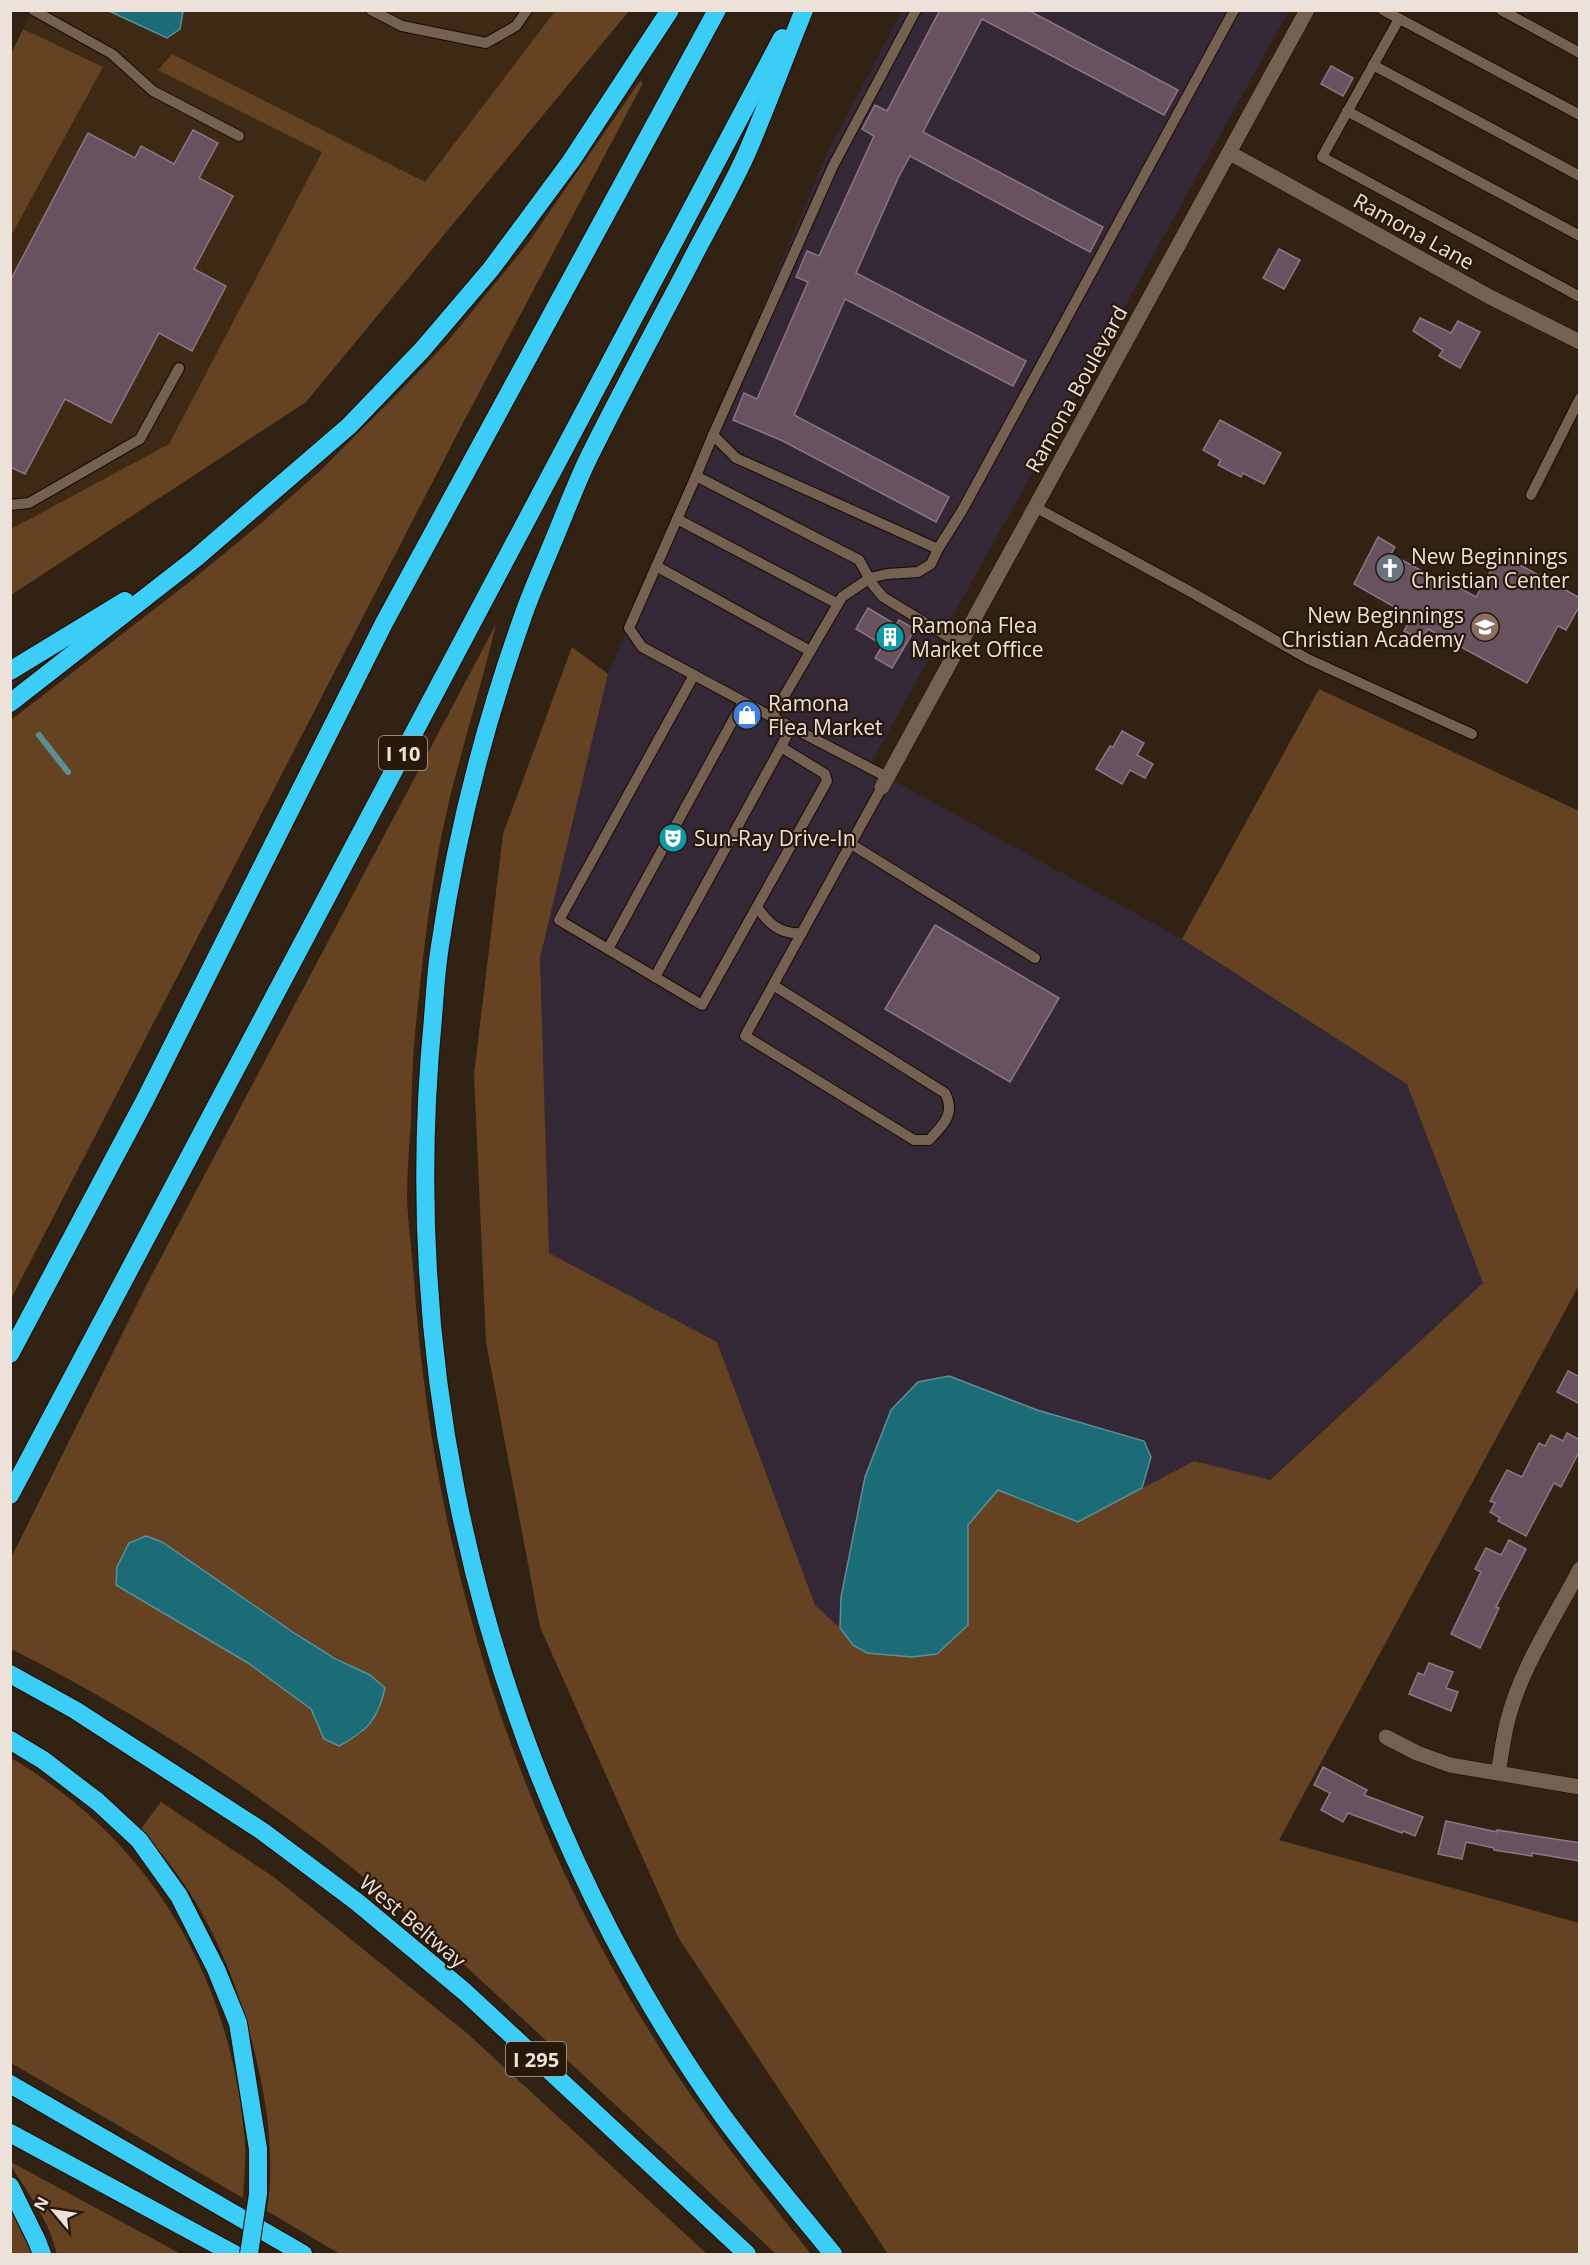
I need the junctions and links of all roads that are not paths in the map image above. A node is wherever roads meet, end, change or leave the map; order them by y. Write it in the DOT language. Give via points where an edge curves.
graph roads {
  1 [pos="33,10"];
  2 [pos="371,10"];
  3 [pos="527,10"];
  4 [pos="670,10"];
  5 [pos="717,10"];
  6 [pos="796,10"];
  7 [pos="804,10"];
  8 [pos="916,10"];
  9 [pos="1234,10"];
  10 [pos="1307,10"];
  11 [pos="1383,10"];
  12 [pos="1501,10"];
  13 [pos="1399,19"];
  14 [pos="1580,53"];
  15 [pos="1373,65"];
  16 [pos="1347,111"];
  17 [pos="1580,115"];
  18 [pos="239,136"];
  19 [pos="1230,153"];
  20 [pos="1580,176"];
  21 [pos="1580,236"];
  22 [pos="1580,297"];
  23 [pos="1580,342"];
  24 [pos="179,368"];
  25 [pos="1580,398"];
  26 [pos="712,435"];
  27 [pos="696,476"];
  28 [pos="1531,495"];
  29 [pos="10,505"];
  30 [pos="1035,507"];
  31 [pos="677,519"];
  32 [pos="938,549"];
  33 [pos="196,558"];
  34 [pos="656,566"];
  35 [pos="870,578"];
  36 [pos="838,604"];
  37 [pos="960,644"];
  38 [pos="810,651"];
  39 [pos="10,671"];
  40 [pos="694,675"];
  41 [pos="743,702"];
  42 [pos="10,703"];
  43 [pos="772,717"];
  44 [pos="791,728"];
  45 [pos="1472,734"];
  46 [pos="781,747"];
  47 [pos="884,782"];
  48 [pos="851,844"];
  49 [pos="757,907"];
  50 [pos="801,933"];
  51 [pos="608,949"];
  52 [pos="1035,958"];
  53 [pos="655,977"];
  54 [pos="773,986"];
  55 [pos="10,1354"];
  56 [pos="10,1495"];
  57 [pos="1580,1569"];
  58 [pos="10,1674"];
  59 [pos="1386,1737"];
  60 [pos="10,1740"];
  61 [pos="1498,1773"];
  62 [pos="1580,1787"];
  63 [pos="10,2084"];
  64 [pos="10,2133"];
  65 [pos="10,2186"];
  66 [pos="42,2254"];
  67 [pos="234,2254"];
  68 [pos="249,2254"];
  69 [pos="303,2254"];
  70 [pos="747,2254"];
  71 [pos="833,2254"];
  1 -- 18 [label="lane" via="112,54 153,91"];
  2 -- 3 [label="lane" via="402,26 486,43 516,26"];
  4 -- 33 [label="highway" via="571,161 491,269 422,350 349,426"];
  5 -- 55 [label="highway" via="384,623 145,1100"];
  6 -- 56 [label="highway, I 10"];
  7 -- 71 [label="highway" via="744,158 586,463 524,613 465,812 440,947 429,1064 424,1192 432,1332 458,1505 503,1675 539,1774 612,1936 663,2024 720,2113"];
  8 -- 26 [label="lane" via="834,166"];
  9 -- 32 [label="lane"];
  10 -- 19 [label="street, Ramona Boulevard"];
  11 -- 13 [label="lane"];
  12 -- 14 [label="lane"];
  13 -- 15 [label="lane"];
  13 -- 17 [label="lane"];
  15 -- 16 [label="lane"];
  15 -- 20 [label="lane"];
  16 -- 21 [label="lane"];
  16 -- 22 [label="lane" via="1322,157"];
  19 -- 23 [label="street, Ramona Lane" via="1490,297"];
  19 -- 30 [label="street, Ramona Boulevard"];
  24 -- 29 [label="lane" via="140,439 29,503"];
  25 -- 28 [label="lane"];
  26 -- 27 [label="lane"];
  26 -- 32 [label="lane" via="736,458"];
  27 -- 31 [label="lane"];
  27 -- 35 [label="lane" via="859,560"];
  30 -- 37 [label="street, Ramona Boulevard"];
  30 -- 45 [label="lane" via="1308,659"];
  31 -- 34 [label="lane"];
  31 -- 36 [label="lane"];
  32 -- 35 [label="lane" via="931,564 918,572"];
  33 -- 39 [label="highway"];
  33 -- 42 [label="highway"];
  34 -- 38 [label="lane"];
  34 -- 40 [label="lane" via="629,628 642,647"];
  35 -- 36 [label="lane"];
  35 -- 37 [label="lane" via="883,597"];
  36 -- 38 [label="lane"];
  37 -- 47 [label="street, Ramona Boulevard"];
  38 -- 43 [label="lane"];
  40 -- 41 [label="lane"];
  40 -- 51 [label="lane" via="560,920"];
  41 -- 43 [label="lane"];
  41 -- 51 [label="lane"];
  43 -- 44 [label="lane"];
  44 -- 46 [label="lane"];
  44 -- 47 [label="lane"];
  46 -- 49 [label="lane" via="825,774 827,781"];
  46 -- 53 [label="lane"];
  47 -- 48 [label="lane"];
  48 -- 50 [label="lane"];
  48 -- 52 [label="lane"];
  49 -- 50 [label="lane" via="778,930"];
  49 -- 53 [label="lane" via="702,1005"];
  50 -- 54 [label="lane"];
  51 -- 53 [label="lane"];
  54 -- 54 [label="lane" via="746,1036 914,1140 929,1140 948,1116 951,1104 945,1093"];
  57 -- 61 [label="street" via="1515,1698 1506,1724"];
  58 -- 70 [label="highway, West Beltway / I 295" via="75,1710 262,1831 357,1902 465,1992"];
  59 -- 61 [label="street" via="1417,1754 1450,1765"];
  60 -- 68 [label="highway, bridge" via="98,1802 139,1840 179,1896 216,1969 238,2023 258,2149 258,2194"];
  61 -- 62 [label="street"];
  63 -- 69 [label="highway"];
  64 -- 67 [label="highway"];
  65 -- 66 [label="highway"];
}
